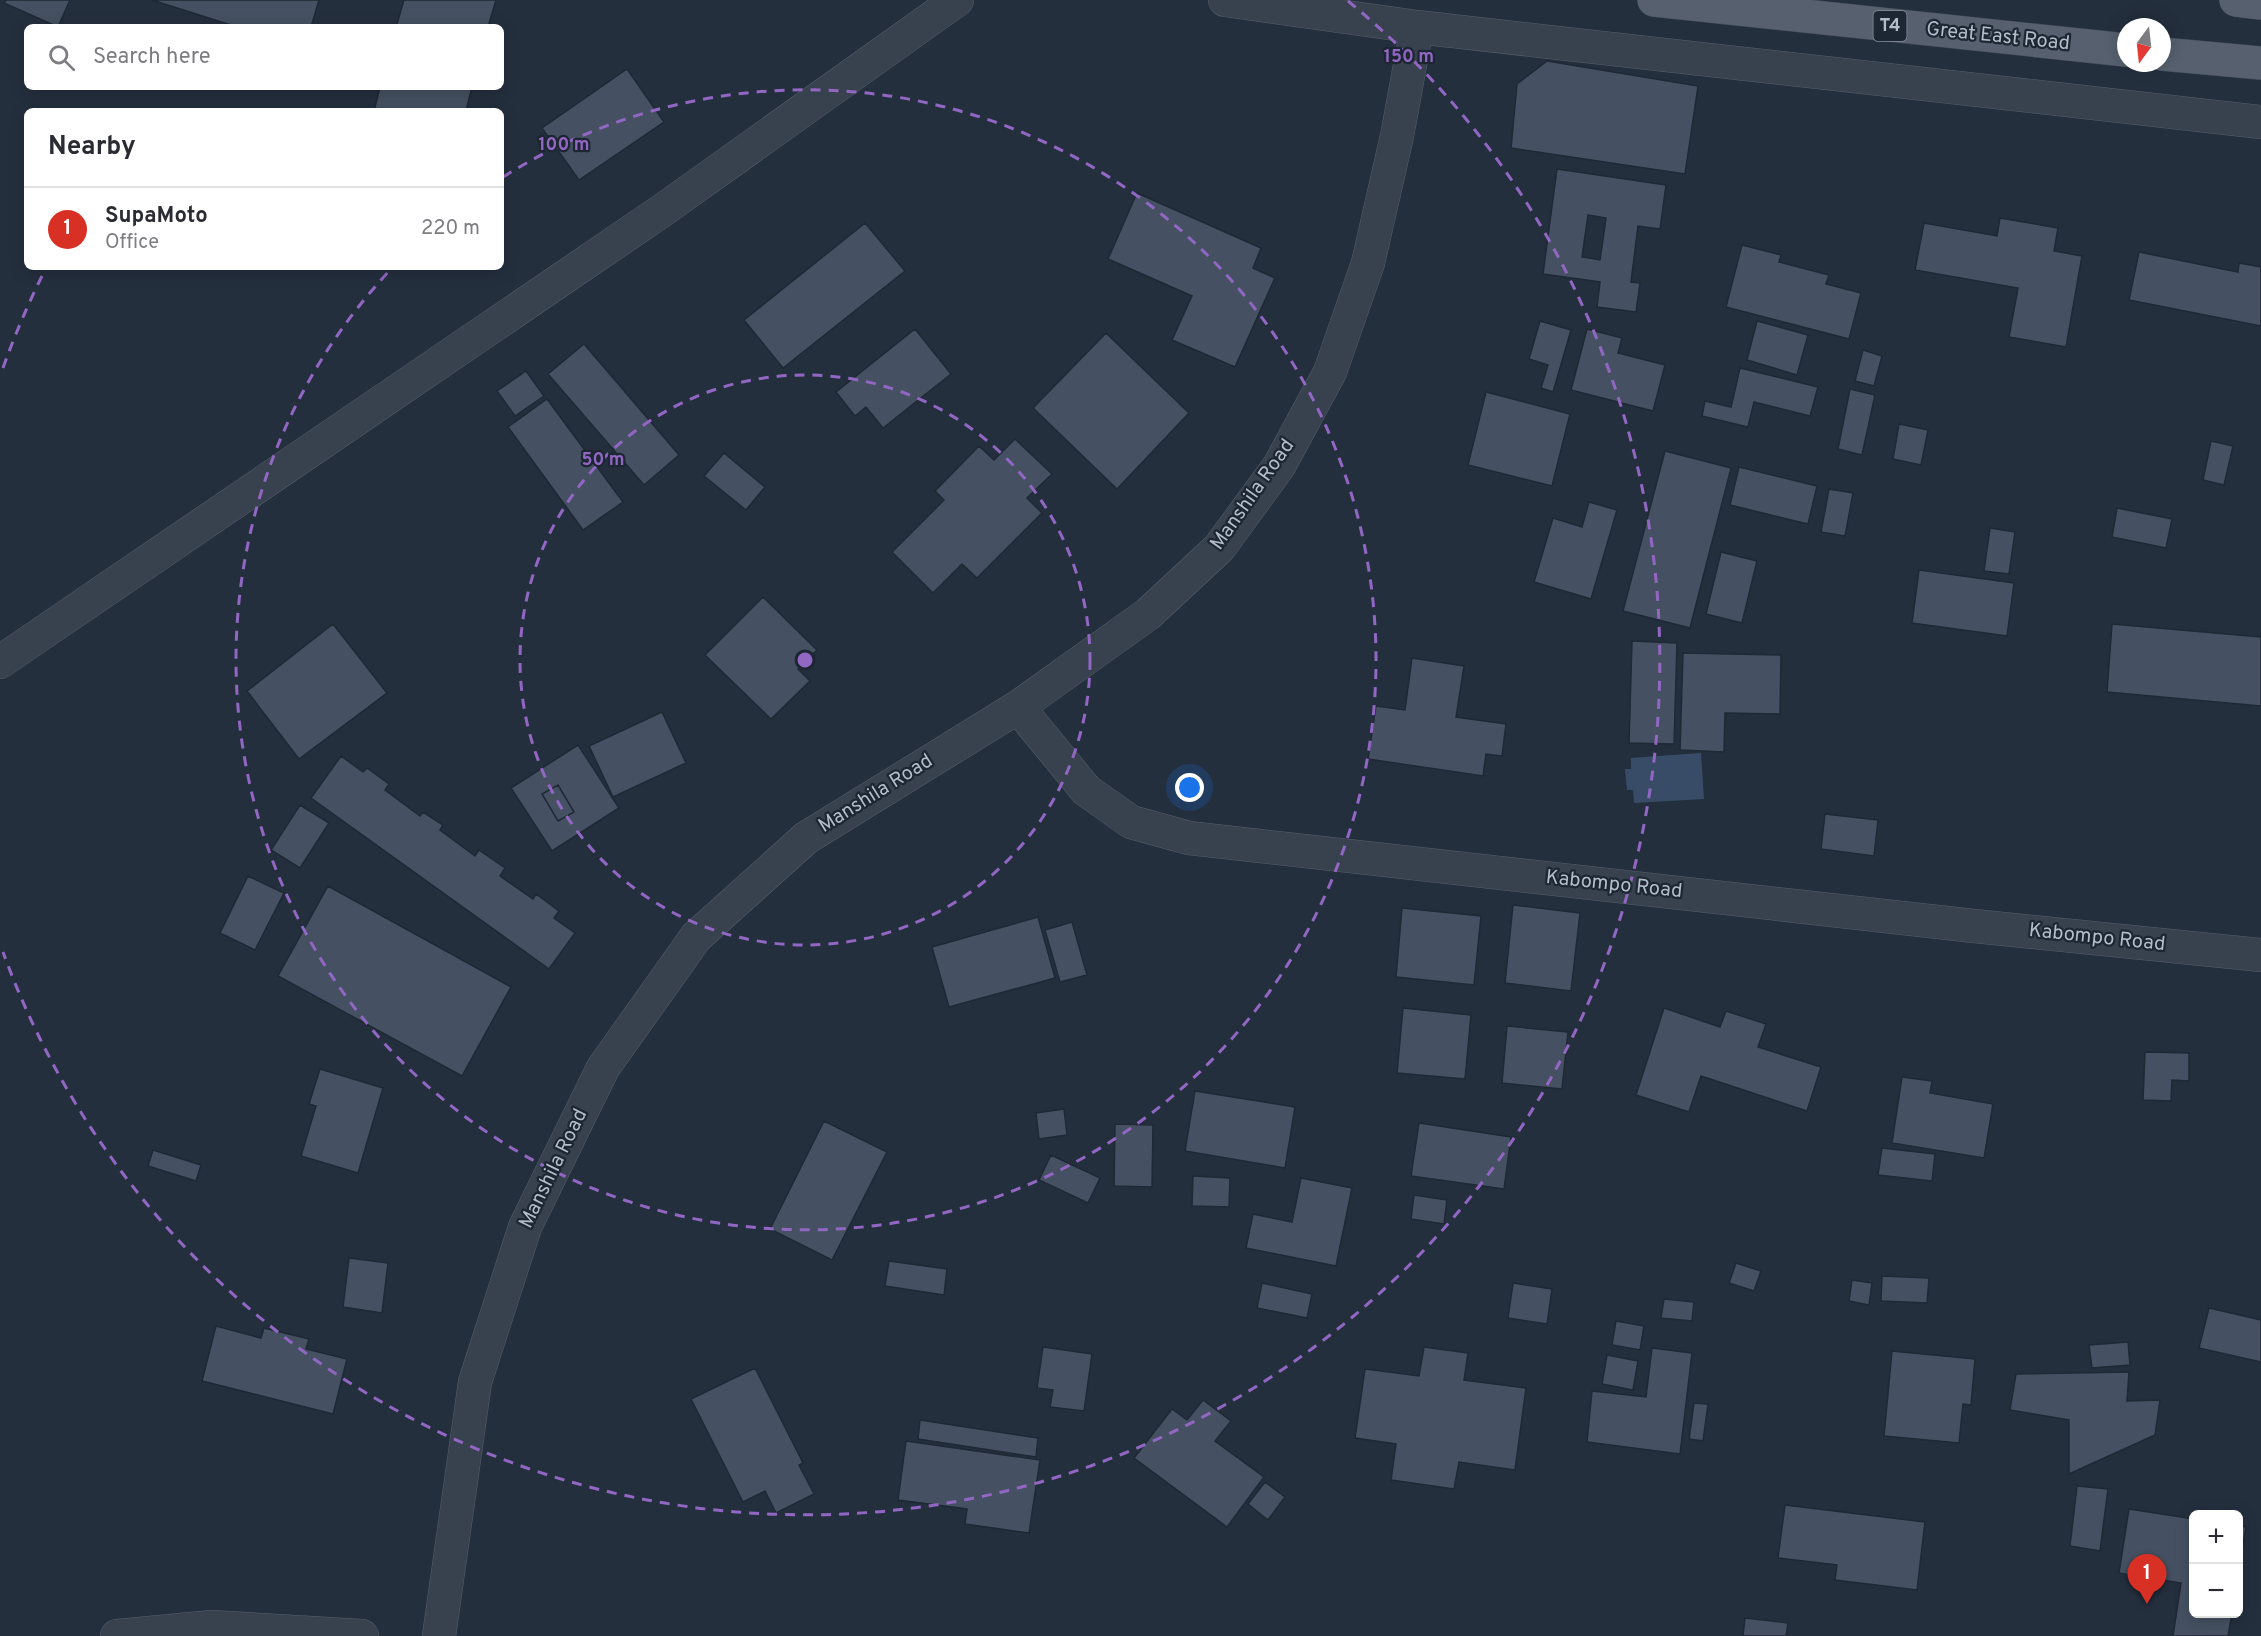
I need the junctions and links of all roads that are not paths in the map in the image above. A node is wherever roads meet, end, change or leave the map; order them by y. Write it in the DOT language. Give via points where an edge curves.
graph roads {
  1 [pos="957,0"];
  2 [pos="1225,0"];
  3 [pos="1654,0"];
  4 [pos="2236,0"];
  5 [pos="2261,3"];
  6 [pos="1417,27"];
  7 [pos="2117,49"];
  8 [pos="2171,55"];
  9 [pos="2261,63"];
  10 [pos="2261,122"];
  11 [pos="0,662"];
  12 [pos="1018,707"];
  13 [pos="2261,955"];
  14 [pos="117,1636"];
  15 [pos="362,1636"];
  16 [pos="439,1636"];
  1 -- 11 [label="street" via="660,212"];
  2 -- 6 [label="street"];
  3 -- 7 [label="main road, Great East Road / T4"];
  4 -- 5 [label="main road"];
  6 -- 10 [label="street"];
  6 -- 12 [label="street, Manshila Road" via="1368,263 1330,372 1279,465 1219,548 1188,577 1148,614"];
  8 -- 9 [label="main road"];
  12 -- 13 [label="street, Kabompo Road" via="1086,790 1131,822 1189,838"];
  12 -- 16 [label="street, Manshila Road" via="806,838 696,938 603,1068 525,1227 475,1382"];
  14 -- 15 [label="street" via="212,1627"];
}
